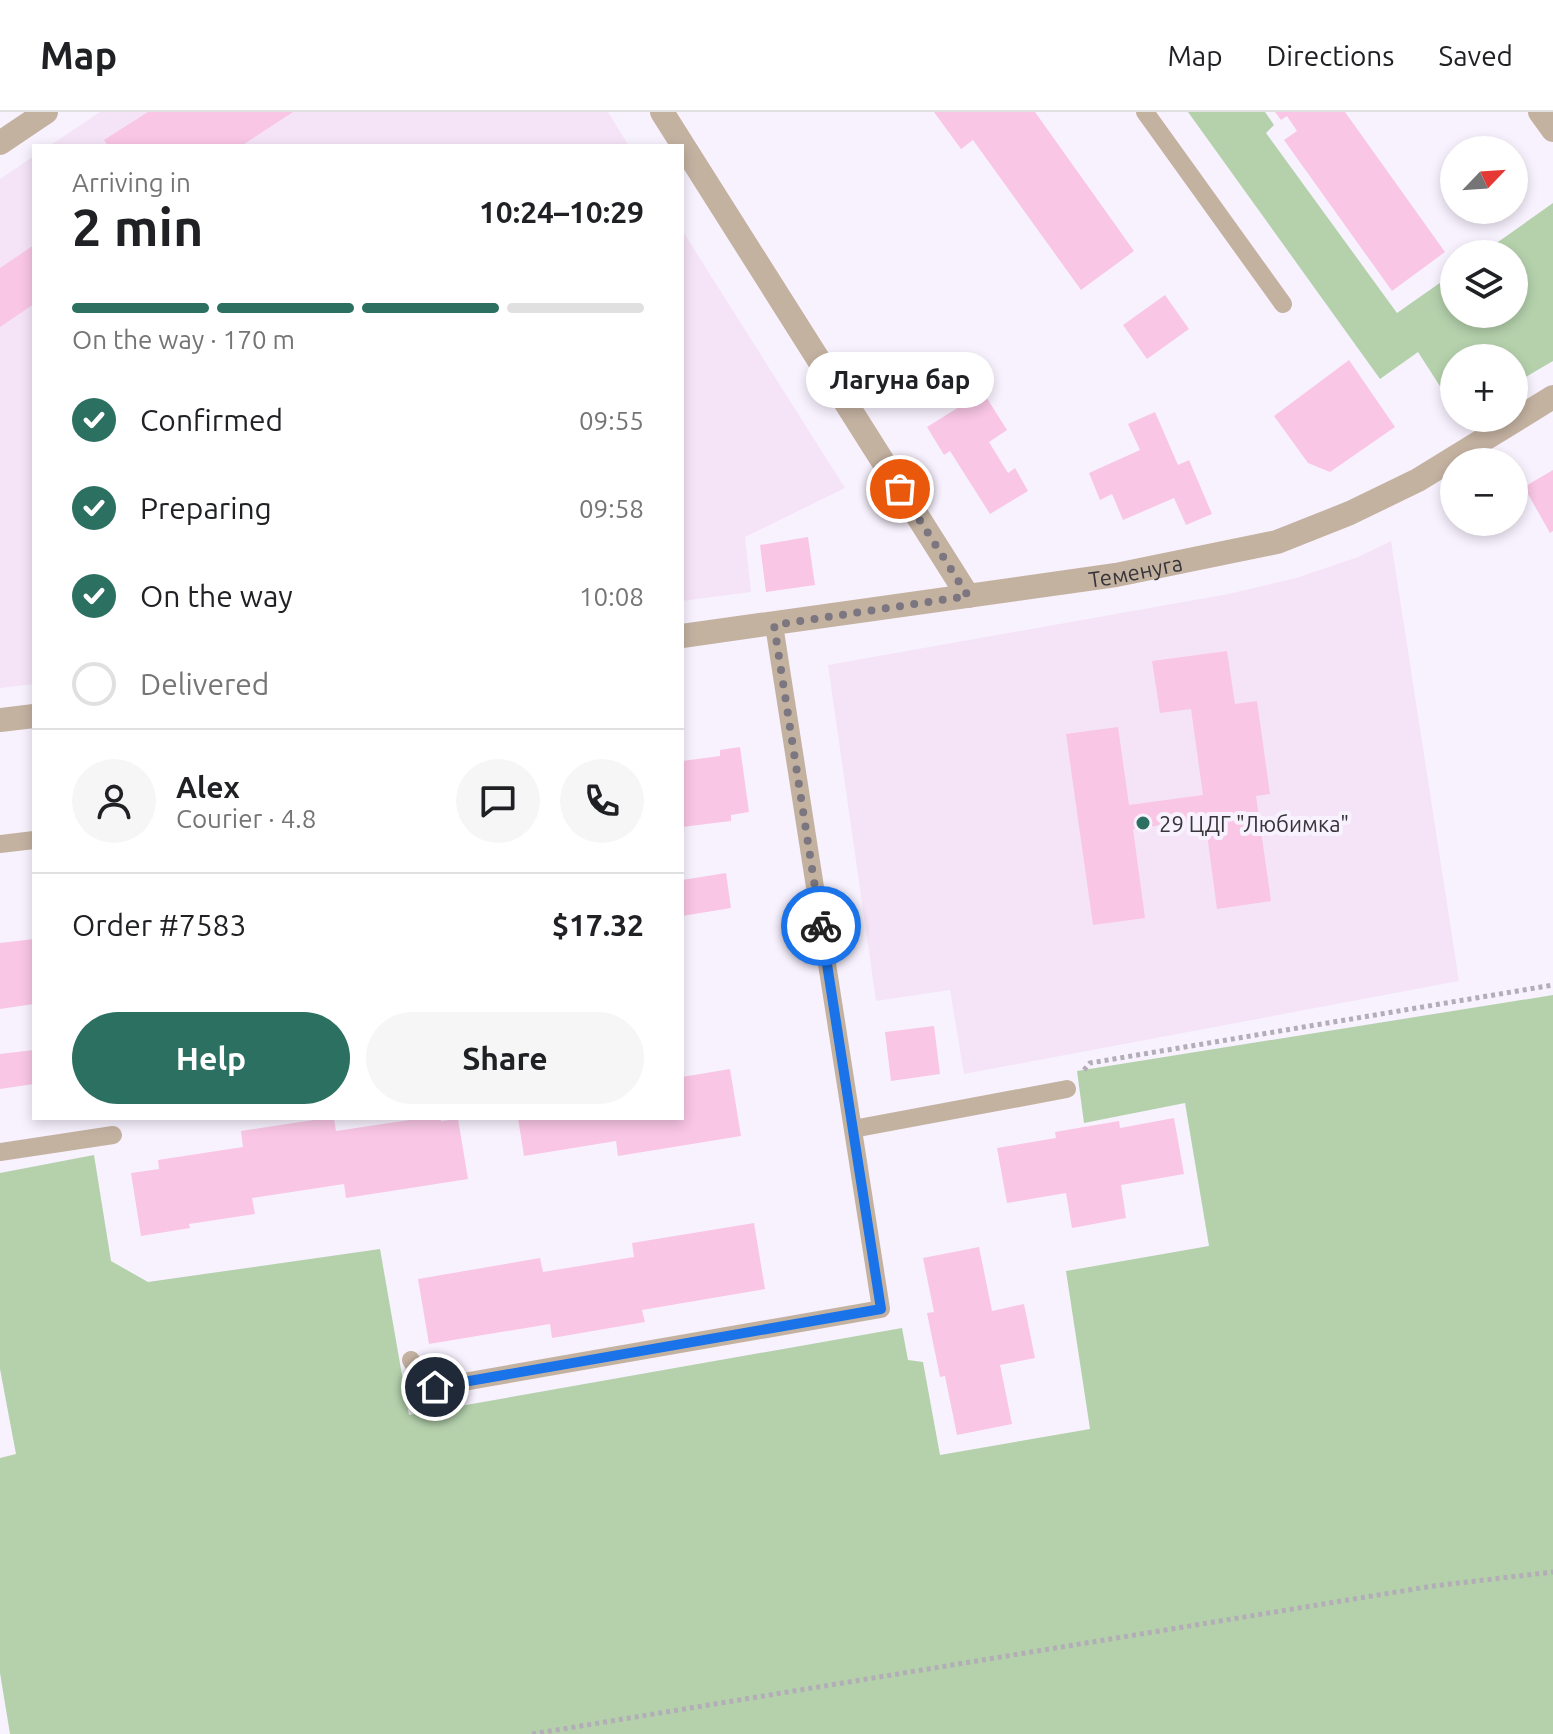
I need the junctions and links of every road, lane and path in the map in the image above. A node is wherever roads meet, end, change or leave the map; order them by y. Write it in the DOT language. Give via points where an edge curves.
graph roads {
  1 [pos="46,112"];
  2 [pos="662,112"];
  3 [pos="1145,112"];
  4 [pos="1540,112"];
  5 [pos="1553,130"];
  6 [pos="0,143"];
  7 [pos="682,144"];
  8 [pos="684,147"];
  9 [pos="1283,304"];
  10 [pos="1553,397"];
  11 [pos="968,596"];
  12 [pos="774,625"];
  13 [pos="684,636"];
  14 [pos="32,716"];
  15 [pos="0,720"];
  16 [pos="32,840"];
  17 [pos="0,844"];
  18 [pos="1553,985"];
  19 [pos="1067,1089"];
  20 [pos="853,1129"];
  21 [pos="113,1135"];
  22 [pos="0,1152"];
  23 [pos="411,1360"];
  24 [pos="1553,1572"];
  25 [pos="532,1734"];
  1 -- 6 [label="street"];
  2 -- 7 [label="street"];
  3 -- 9 [label="lane"];
  4 -- 5 [label="street"];
  8 -- 11 [label="street"];
  10 -- 11 [label="street, Теменуга" via="1418,480 1277,542 1116,575"];
  11 -- 12 [label="street, Теменуга"];
  12 -- 13 [label="street, Теменуга"];
  12 -- 20 [label="lane"];
  14 -- 15 [label="street"];
  16 -- 17 [label="lane"];
  18 -- 19 [label="path" via="1090,1063"];
  19 -- 20 [label="lane"];
  20 -- 23 [label="lane" via="881,1309 435,1387 422,1379"];
  21 -- 22 [label="lane"];
  24 -- 25 [label="path" via="1433,1586"];
}
